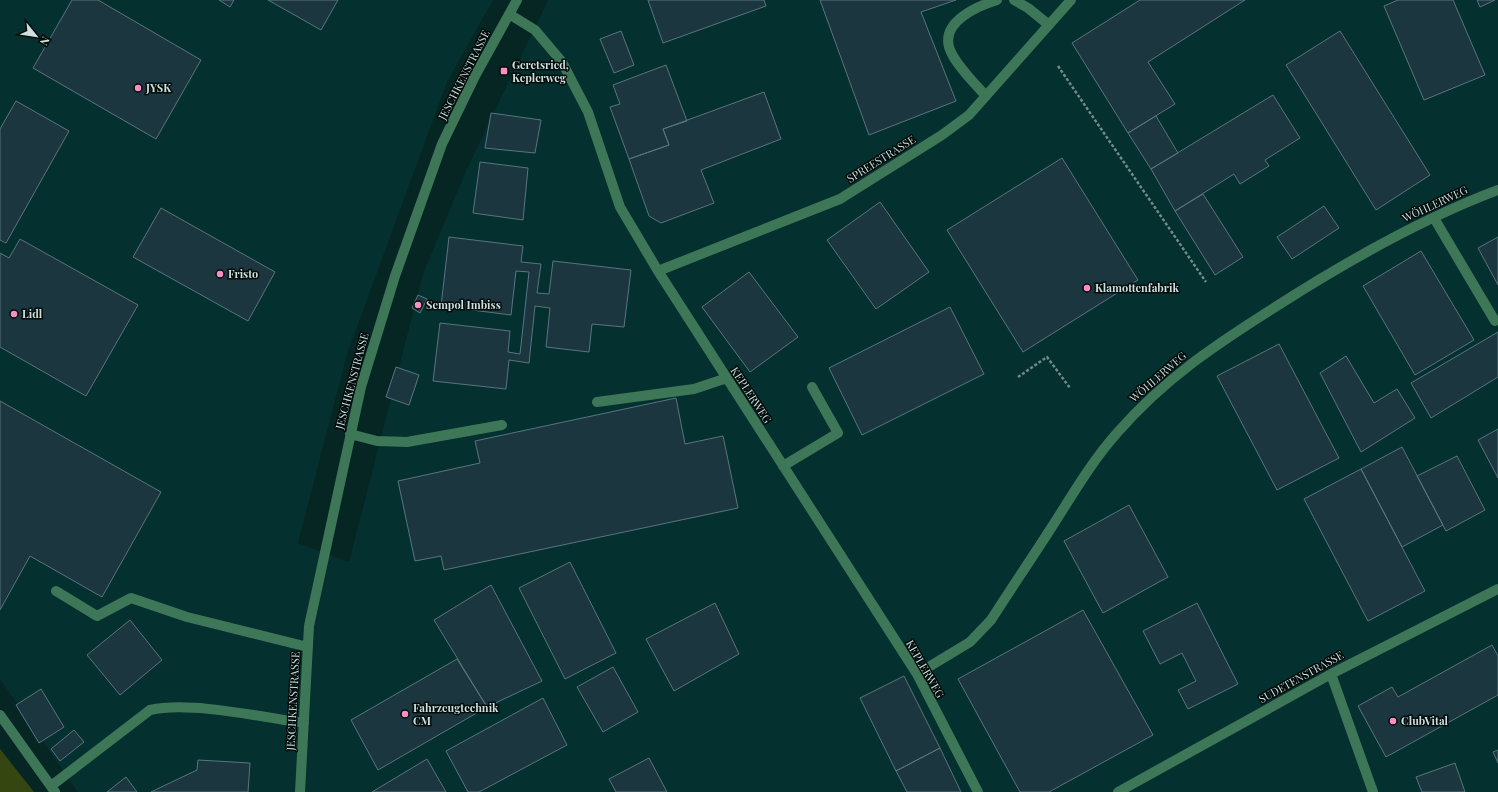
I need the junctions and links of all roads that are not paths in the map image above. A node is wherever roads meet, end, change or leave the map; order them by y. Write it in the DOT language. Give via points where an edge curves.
graph roads {
  1 [pos="517,0"];
  2 [pos="997,0"];
  3 [pos="1014,0"];
  4 [pos="1071,0"];
  5 [pos="509,14"];
  6 [pos="1049,24"];
  7 [pos="986,96"];
  8 [pos="1498,190"];
  9 [pos="1434,218"];
  10 [pos="658,272"];
  11 [pos="1495,321"];
  12 [pos="726,378"];
  13 [pos="812,387"];
  14 [pos="597,402"];
  15 [pos="502,425"];
  16 [pos="350,434"];
  17 [pos="783,466"];
  18 [pos="1498,589"];
  19 [pos="56,591"];
  20 [pos="308,647"];
  21 [pos="917,674"];
  22 [pos="1331,674"];
  23 [pos="0,715"];
  24 [pos="304,723"];
  25 [pos="53,789"];
  26 [pos="300,792"];
  27 [pos="978,792"];
  28 [pos="1118,792"];
  29 [pos="1373,792"];
  1 -- 5 [label="street, JESCHKENSTRASSE"];
  2 -- 7 [label="street" via="978,7 957,21 950,32 949,47 963,70"];
  3 -- 6 [label="street"];
  4 -- 6 [label="street, SPREESTRASSE"];
  5 -- 10 [label="street, KEPLERWEG" via="535,30 562,62 588,112 620,207"];
  5 -- 16 [label="street, JESCHKENSTRASSE" via="442,144 395,276 361,387"];
  6 -- 7 [label="street, SPREESTRASSE"];
  7 -- 10 [label="street, SPREESTRASSE" via="969,115 942,136 840,199"];
  8 -- 9 [label="street, WÖHLERWEG"];
  9 -- 11 [label="street"];
  9 -- 21 [label="street, WÖHLERWEG" via="1331,271 1214,345 1169,381 1121,428 1092,464 991,620 970,642"];
  10 -- 12 [label="street, KEPLERWEG"];
  12 -- 14 [label="street" via="694,389"];
  12 -- 17 [label="street, KEPLERWEG"];
  13 -- 17 [label="street" via="838,433"];
  15 -- 16 [label="street" via="407,442 377,441"];
  16 -- 20 [label="street, JESCHKENSTRASSE" via="310,626"];
  17 -- 21 [label="street, KEPLERWEG"];
  18 -- 22 [label="street, SUDETENSTRASSE"];
  19 -- 20 [label="street" via="97,616 131,598 187,618"];
  20 -- 24 [label="street, JESCHKENSTRASSE"];
  21 -- 27 [label="street, KEPLERWEG"];
  22 -- 28 [label="street, SUDETENSTRASSE"];
  22 -- 29 [label="street"];
  23 -- 25 [label="street"];
  24 -- 25 [label="street" via="209,710 164,707 150,710"];
  24 -- 26 [label="street, JESCHKENSTRASSE"];
}
